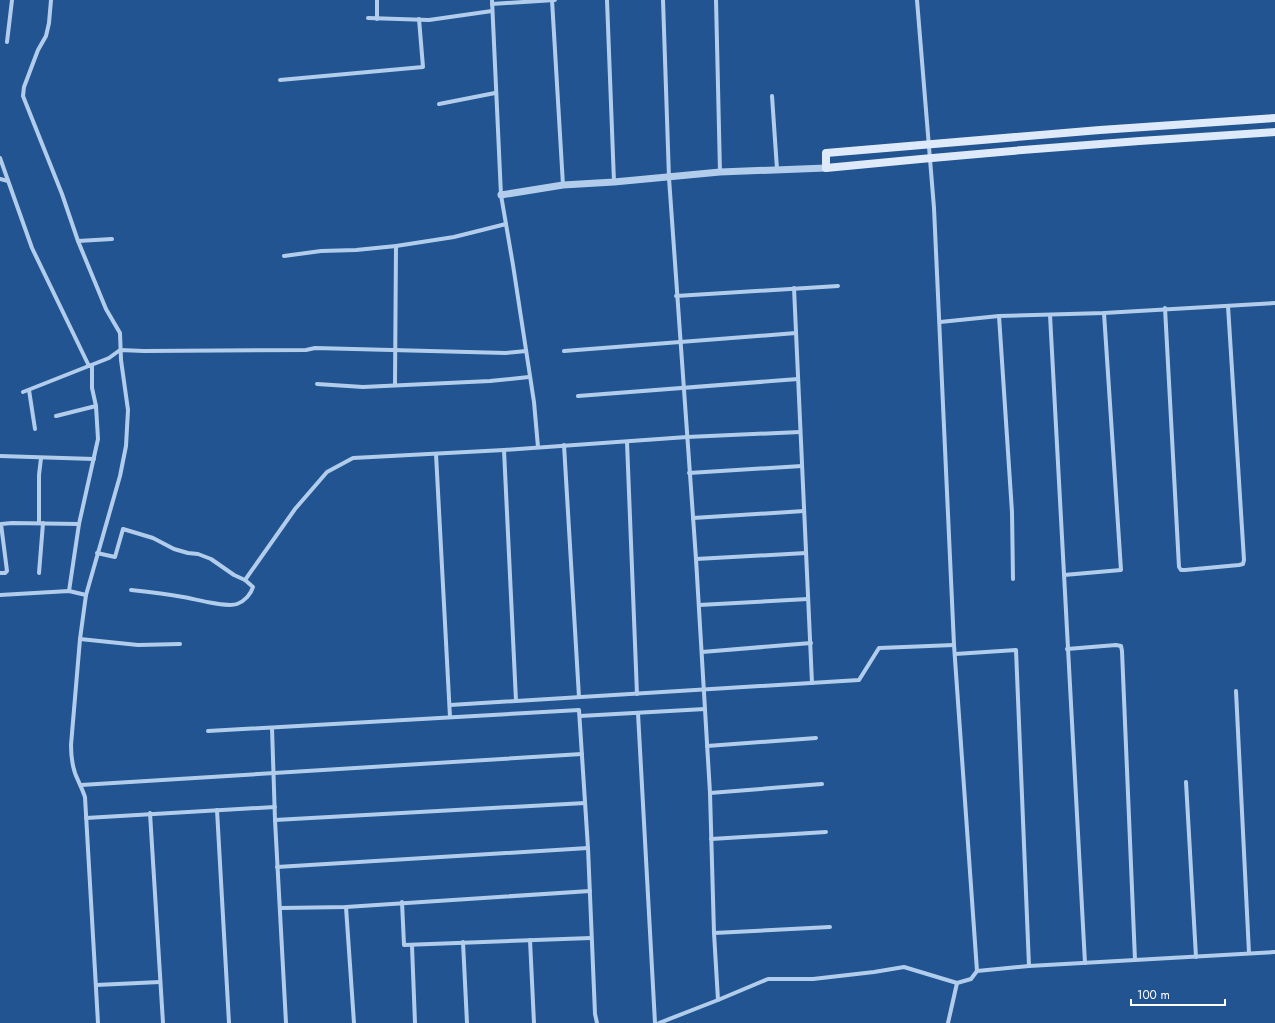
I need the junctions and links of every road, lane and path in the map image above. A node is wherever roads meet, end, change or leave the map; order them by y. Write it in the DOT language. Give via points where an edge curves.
graph roads {
  1 [pos="12,0"];
  2 [pos="51,0"];
  3 [pos="377,0"];
  4 [pos="552,0"];
  5 [pos="555,0"];
  6 [pos="607,0"];
  7 [pos="663,0"];
  8 [pos="716,0"];
  9 [pos="917,0"];
  10 [pos="492,2"];
  11 [pos="492,11"];
  12 [pos="368,18"];
  13 [pos="377,19"];
  14 [pos="419,19"];
  15 [pos="7,42"];
  16 [pos="280,80"];
  17 [pos="496,93"];
  18 [pos="772,96"];
  19 [pos="439,104"];
  20 [pos="1275,118"];
  21 [pos="1230,120"];
  22 [pos="1213,122"];
  23 [pos="1275,132"];
  24 [pos="1230,135"];
  25 [pos="1214,136"];
  26 [pos="928,144"];
  27 [pos="0,158"];
  28 [pos="931,158"];
  29 [pos="826,168"];
  30 [pos="776,169"];
  31 [pos="720,172"];
  32 [pos="669,178"];
  33 [pos="0,179"];
  34 [pos="8,181"];
  35 [pos="614,182"];
  36 [pos="563,185"];
  37 [pos="501,195"];
  38 [pos="506,224"];
  39 [pos="112,239"];
  40 [pos="78,241"];
  41 [pos="396,246"];
  42 [pos="284,256"];
  43 [pos="838,286"];
  44 [pos="794,288"];
  45 [pos="676,296"];
  46 [pos="1275,303"];
  47 [pos="1228,306"];
  48 [pos="1165,308"];
  49 [pos="1104,313"];
  50 [pos="1050,315"];
  51 [pos="999,316"];
  52 [pos="940,322"];
  53 [pos="796,333"];
  54 [pos="680,342"];
  55 [pos="395,349"];
  56 [pos="120,350"];
  57 [pos="526,351"];
  58 [pos="564,351"];
  59 [pos="90,366"];
  60 [pos="530,377"];
  61 [pos="798,379"];
  62 [pos="317,384"];
  63 [pos="395,385"];
  64 [pos="684,389"];
  65 [pos="29,390"];
  66 [pos="23,392"];
  67 [pos="578,396"];
  68 [pos="96,406"];
  69 [pos="56,416"];
  70 [pos="35,429"];
  71 [pos="800,432"];
  72 [pos="687,437"];
  73 [pos="627,442"];
  74 [pos="564,445"];
  75 [pos="538,447"];
  76 [pos="504,450"];
  77 [pos="436,454"];
  78 [pos="0,456"];
  79 [pos="41,458"];
  80 [pos="94,459"];
  81 [pos="802,466"];
  82 [pos="689,473"];
  83 [pos="804,511"];
  84 [pos="692,518"];
  85 [pos="41,523"];
  86 [pos="79,524"];
  87 [pos="97,553"];
  88 [pos="806,553"];
  89 [pos="696,559"];
  90 [pos="0,573"];
  91 [pos="39,573"];
  92 [pos="1064,575"];
  93 [pos="1013,579"];
  94 [pos="245,580"];
  95 [pos="131,590"];
  96 [pos="69,592"];
  97 [pos="0,595"];
  98 [pos="86,595"];
  99 [pos="808,598"];
  100 [pos="699,605"];
  101 [pos="80,639"];
  102 [pos="811,643"];
  103 [pos="180,644"];
  104 [pos="954,645"];
  105 [pos="1067,649"];
  106 [pos="702,652"];
  107 [pos="955,654"];
  108 [pos="812,683"];
  109 [pos="704,690"];
  110 [pos="1236,691"];
  111 [pos="638,694"];
  112 [pos="579,697"];
  113 [pos="516,701"];
  114 [pos="450,705"];
  115 [pos="705,709"];
  116 [pos="638,713"];
  117 [pos="580,716"];
  118 [pos="450,717"];
  119 [pos="272,728"];
  120 [pos="208,731"];
  121 [pos="816,738"];
  122 [pos="707,746"];
  123 [pos="582,754"];
  124 [pos="274,772"];
  125 [pos="1186,782"];
  126 [pos="822,784"];
  127 [pos="81,785"];
  128 [pos="710,793"];
  129 [pos="585,804"];
  130 [pos="275,807"];
  131 [pos="217,810"];
  132 [pos="150,813"];
  133 [pos="86,818"];
  134 [pos="275,820"];
  135 [pos="826,832"];
  136 [pos="711,839"];
  137 [pos="588,848"];
  138 [pos="277,867"];
  139 [pos="590,891"];
  140 [pos="402,902"];
  141 [pos="346,907"];
  142 [pos="281,908"];
  143 [pos="830,927"];
  144 [pos="714,933"];
  145 [pos="591,938"];
  146 [pos="530,940"];
  147 [pos="463,942"];
  148 [pos="412,946"];
  149 [pos="1275,952"];
  150 [pos="1249,953"];
  151 [pos="1196,956"];
  152 [pos="1135,960"];
  153 [pos="1085,963"];
  154 [pos="1029,966"];
  155 [pos="977,972"];
  156 [pos="160,982"];
  157 [pos="957,983"];
  158 [pos="96,985"];
  159 [pos="718,1000"];
  160 [pos="98,1023"];
  161 [pos="163,1023"];
  162 [pos="229,1023"];
  163 [pos="286,1023"];
  164 [pos="354,1023"];
  165 [pos="415,1023"];
  166 [pos="467,1023"];
  167 [pos="534,1023"];
  168 [pos="597,1023"];
  169 [pos="655,1023"];
  170 [pos="659,1023"];
  171 [pos="948,1023"];
  1 -- 15 [label="street"];
  2 -- 40 [label="street" via="50,23 24,87 23,96"];
  3 -- 13 [label="street"];
  4 -- 5 [label="street"];
  4 -- 10 [label="street"];
  4 -- 36 [label="street"];
  6 -- 35 [label="street"];
  7 -- 32 [label="street"];
  8 -- 31 [label="street"];
  9 -- 26 [label="street"];
  10 -- 11 [label="street"];
  11 -- 14 [label="street" via="429,20"];
  11 -- 17 [label="street"];
  12 -- 13 [label="street"];
  13 -- 14 [label="street"];
  14 -- 16 [label="street" via="423,67"];
  17 -- 19 [label="street"];
  17 -- 37 [label="street"];
  18 -- 30 [label="street"];
  20 -- 21 [label="main road"];
  21 -- 22 [label="main road"];
  21 -- 24 [label="main road"];
  22 -- 25 [label="main road"];
  22 -- 26 [label="main road"];
  23 -- 24 [label="main road"];
  24 -- 25 [label="main road"];
  25 -- 28 [label="main road"];
  26 -- 28 [label="street"];
  26 -- 29 [label="main road" via="826,153"];
  27 -- 34 [label="street"];
  28 -- 29 [label="main road"];
  28 -- 52 [label="street"];
  29 -- 30 [label="street"];
  30 -- 31 [label="street"];
  31 -- 32 [label="street"];
  32 -- 35 [label="street"];
  32 -- 45 [label="street"];
  33 -- 34 [label="street"];
  34 -- 59 [label="street" via="32,248"];
  35 -- 36 [label="street"];
  36 -- 37 [label="street"];
  37 -- 38 [label="street"];
  38 -- 41 [label="street" via="454,237"];
  38 -- 57 [label="street"];
  39 -- 40 [label="street"];
  40 -- 56 [label="street" via="106,309 120,333"];
  41 -- 42 [label="street"];
  41 -- 55 [label="street"];
  43 -- 44 [label="street"];
  44 -- 45 [label="street"];
  44 -- 53 [label="street"];
  45 -- 54 [label="street"];
  46 -- 47 [label="street"];
  47 -- 48 [label="street"];
  47 -- 48 [label="street" via="1244,560 1243,564 1239,565 1185,570 1179,567"];
  48 -- 49 [label="street"];
  49 -- 50 [label="street"];
  49 -- 92 [label="street" via="1121,570"];
  50 -- 51 [label="street"];
  50 -- 92 [label="street"];
  51 -- 52 [label="street"];
  51 -- 93 [label="street" via="1012,512"];
  52 -- 104 [label="street"];
  53 -- 54 [label="street"];
  53 -- 61 [label="street"];
  54 -- 58 [label="street"];
  54 -- 64 [label="street"];
  55 -- 56 [label="street"];
  55 -- 57 [label="street" via="506,353"];
  55 -- 63 [label="street"];
  56 -- 59 [label="street"];
  56 -- 87 [label="street" via="128,410 126,446 120,476"];
  57 -- 60 [label="street"];
  59 -- 65 [label="street"];
  59 -- 68 [label="street"];
  60 -- 63 [label="street"];
  60 -- 75 [label="street"];
  61 -- 64 [label="street"];
  61 -- 71 [label="street"];
  62 -- 63 [label="street" via="363,387"];
  64 -- 67 [label="street"];
  64 -- 72 [label="street"];
  65 -- 66 [label="street"];
  65 -- 70 [label="street"];
  68 -- 69 [label="street"];
  68 -- 80 [label="street" via="98,439"];
  71 -- 72 [label="street"];
  71 -- 81 [label="street"];
  72 -- 73 [label="street"];
  72 -- 82 [label="street"];
  73 -- 74 [label="street"];
  73 -- 111 [label="street"];
  74 -- 75 [label="street"];
  74 -- 112 [label="street"];
  75 -- 76 [label="street"];
  76 -- 77 [label="street"];
  76 -- 113 [label="street"];
  77 -- 94 [label="street" via="353,458 327,472 295,509"];
  77 -- 114 [label="street"];
  78 -- 79 [label="street"];
  79 -- 80 [label="street"];
  79 -- 85 [label="street"];
  80 -- 86 [label="street"];
  81 -- 82 [label="street"];
  81 -- 83 [label="street"];
  82 -- 84 [label="street"];
  83 -- 84 [label="street"];
  83 -- 88 [label="street"];
  84 -- 89 [label="street"];
  85 -- 86 [label="street"];
  85 -- 90 [label="street" via="1,524 7,571"];
  85 -- 91 [label="street"];
  86 -- 96 [label="street"];
  87 -- 94 [label="street" via="115,557 123,529 211,559"];
  87 -- 98 [label="street"];
  88 -- 89 [label="street"];
  88 -- 99 [label="street"];
  89 -- 100 [label="street"];
  92 -- 105 [label="street"];
  94 -- 95 [label="street" via="253,587 251,593 238,604 230,606 181,596"];
  96 -- 97 [label="street"];
  96 -- 98 [label="street"];
  98 -- 101 [label="street"];
  99 -- 100 [label="street"];
  99 -- 102 [label="street"];
  100 -- 106 [label="street"];
  101 -- 103 [label="street" via="138,645"];
  101 -- 127 [label="street" via="71,757"];
  102 -- 106 [label="street"];
  102 -- 108 [label="street"];
  104 -- 107 [label="street"];
  104 -- 108 [label="street" via="879,648 859,680"];
  105 -- 152 [label="street" via="1121,646"];
  105 -- 153 [label="street"];
  106 -- 109 [label="street"];
  107 -- 154 [label="street" via="1016,650"];
  107 -- 155 [label="street"];
  108 -- 109 [label="street"];
  109 -- 111 [label="street"];
  109 -- 115 [label="street"];
  110 -- 150 [label="street"];
  111 -- 112 [label="street"];
  112 -- 113 [label="street"];
  113 -- 114 [label="street"];
  114 -- 118 [label="street"];
  115 -- 116 [label="street"];
  115 -- 122 [label="street"];
  116 -- 117 [label="street"];
  116 -- 169 [label="street"];
  117 -- 118 [label="street" via="577,709"];
  117 -- 123 [label="street"];
  118 -- 119 [label="street"];
  119 -- 120 [label="street"];
  119 -- 124 [label="street"];
  121 -- 122 [label="street"];
  122 -- 128 [label="street"];
  123 -- 124 [label="street"];
  123 -- 129 [label="street"];
  124 -- 127 [label="street"];
  124 -- 130 [label="street"];
  125 -- 151 [label="street"];
  126 -- 128 [label="street"];
  127 -- 133 [label="street" via="85,797"];
  128 -- 136 [label="street"];
  129 -- 134 [label="street"];
  129 -- 137 [label="street"];
  130 -- 131 [label="street"];
  130 -- 134 [label="street"];
  131 -- 132 [label="street"];
  131 -- 162 [label="street"];
  132 -- 133 [label="street"];
  132 -- 156 [label="street"];
  133 -- 158 [label="street"];
  134 -- 138 [label="street"];
  135 -- 136 [label="street"];
  136 -- 144 [label="street"];
  137 -- 138 [label="street"];
  137 -- 139 [label="street"];
  138 -- 142 [label="street"];
  139 -- 140 [label="street"];
  139 -- 145 [label="street"];
  140 -- 141 [label="street"];
  140 -- 148 [label="street" via="404,945"];
  141 -- 142 [label="street"];
  141 -- 164 [label="street"];
  142 -- 163 [label="street"];
  143 -- 144 [label="street"];
  144 -- 159 [label="street"];
  145 -- 146 [label="street"];
  145 -- 168 [label="street"];
  146 -- 147 [label="street"];
  146 -- 167 [label="street"];
  147 -- 148 [label="street"];
  147 -- 166 [label="street"];
  148 -- 165 [label="street"];
  149 -- 150 [label="street"];
  150 -- 151 [label="street"];
  151 -- 152 [label="street"];
  152 -- 153 [label="street"];
  153 -- 154 [label="street"];
  154 -- 155 [label="street"];
  155 -- 157 [label="street" via="971,979"];
  156 -- 158 [label="street"];
  156 -- 161 [label="street"];
  157 -- 159 [label="street" via="904,967 813,979 768,979"];
  157 -- 171 [label="street"];
  158 -- 160 [label="street"];
  159 -- 170 [label="street"];
}
